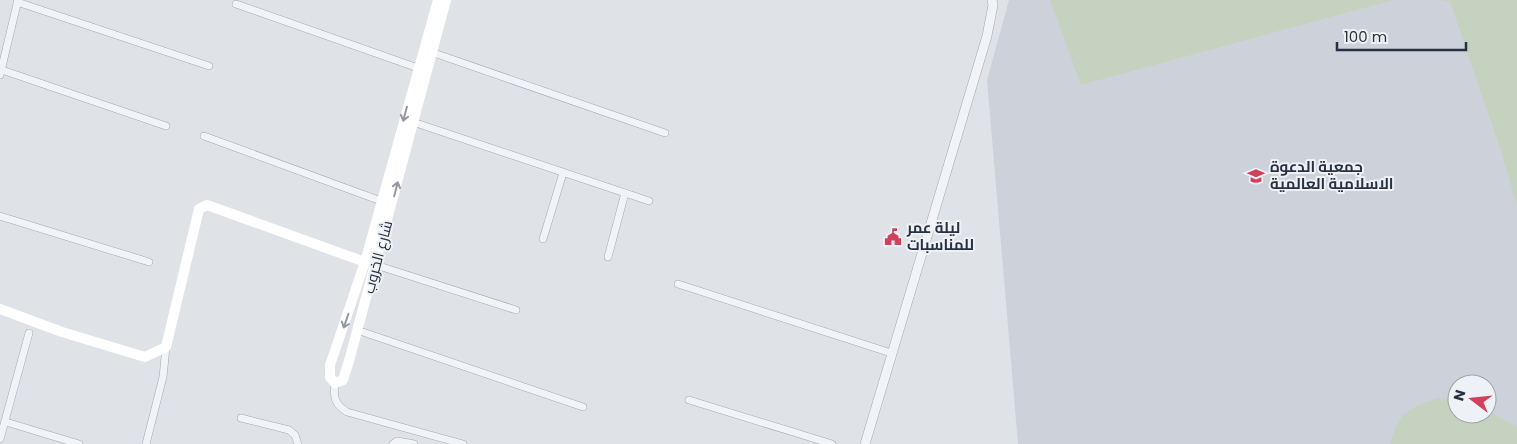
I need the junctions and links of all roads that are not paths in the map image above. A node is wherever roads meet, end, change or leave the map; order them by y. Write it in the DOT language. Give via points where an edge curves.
graph roads {
  1 [pos="438,0"];
  2 [pos="446,0"];
  3 [pos="992,0"];
  4 [pos="17,1"];
  5 [pos="236,4"];
  6 [pos="431,52"];
  7 [pos="209,66"];
  8 [pos="418,68"];
  9 [pos="1,73"];
  10 [pos="413,122"];
  11 [pos="166,126"];
  12 [pos="665,133"];
  13 [pos="204,136"];
  14 [pos="563,173"];
  15 [pos="625,193"];
  16 [pos="381,201"];
  17 [pos="649,201"];
  18 [pos="0,216"];
  19 [pos="543,239"];
  20 [pos="608,257"];
  21 [pos="149,262"];
  22 [pos="365,262"];
  23 [pos="376,265"];
  24 [pos="678,284"];
  25 [pos="0,309"];
  26 [pos="516,310"];
  27 [pos="357,330"];
  28 [pos="29,333"];
  29 [pos="166,347"];
  30 [pos="891,353"];
  31 [pos="335,383"];
  32 [pos="689,400"];
  33 [pos="583,407"];
  34 [pos="241,418"];
  35 [pos="6,422"];
  36 [pos="0,439"];
  37 [pos="79,444"];
  38 [pos="146,444"];
  39 [pos="298,444"];
  40 [pos="393,444"];
  41 [pos="414,444"];
  42 [pos="463,444"];
  43 [pos="832,444"];
  44 [pos="865,444"];
  1 -- 8 [label="main road, شارع الخروب"];
  2 -- 6 [label="main road, شارع الخروب"];
  3 -- 30 [label="street" via="987,36"];
  4 -- 7 [label="street"];
  4 -- 9 [label="street"];
  5 -- 8 [label="street"];
  6 -- 10 [label="main road, شارع الخروب"];
  6 -- 12 [label="street"];
  8 -- 16 [label="main road, شارع الخروب, one-way"];
  9 -- 11 [label="street"];
  10 -- 14 [label="street"];
  23 -- 10 [label="main road, شارع الخروب, one-way"];
  13 -- 16 [label="street"];
  14 -- 15 [label="street"];
  14 -- 19 [label="street"];
  15 -- 17 [label="street"];
  15 -- 20 [label="street"];
  16 -- 22 [label="main road, شارع الخروب"];
  18 -- 21 [label="street"];
  22 -- 29 [label="main road, شارع الخروب" via="204,205 199,209"];
  22 -- 31 [label="main road, شارع الخروب, one-way" via="330,365 330,377"];
  23 -- 26 [label="street"];
  23 -- 27 [label="main road, شارع الخروب"];
  24 -- 30 [label="street"];
  25 -- 29 [label="main road" via="145,357"];
  27 -- 31 [label="main road, شارع الخروب" via="343,380"];
  27 -- 33 [label="street"];
  28 -- 35 [label="street"];
  29 -- 38 [label="street" via="163,377"];
  30 -- 44 [label="street"];
  31 -- 42 [label="street" via="334,398 337,405 347,412"];
  32 -- 43 [label="street"];
  34 -- 39 [label="street" via="289,430"];
  35 -- 36 [label="street"];
  35 -- 37 [label="street"];
  40 -- 41 [label="street" via="397,440"];
}
